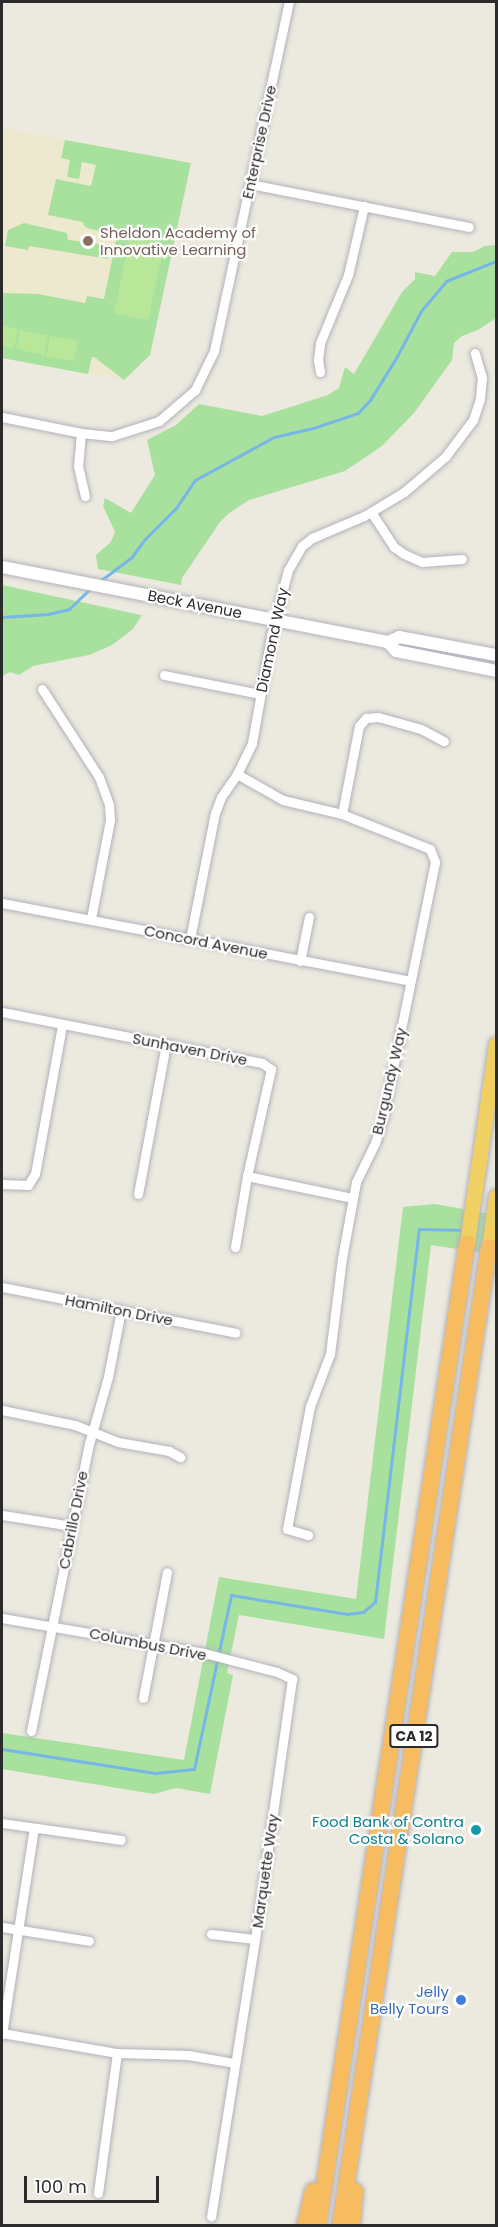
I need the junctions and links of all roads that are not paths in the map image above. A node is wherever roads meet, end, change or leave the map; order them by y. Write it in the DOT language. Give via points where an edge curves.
graph roads {
  1 [pos="289,2"];
  2 [pos="250,184"];
  3 [pos="363,206"];
  4 [pos="469,227"];
  5 [pos="475,353"];
  6 [pos="320,372"];
  7 [pos="2,417"];
  8 [pos="81,433"];
  9 [pos="85,496"];
  10 [pos="371,512"];
  11 [pos="462,560"];
  12 [pos="2,567"];
  13 [pos="275,620"];
  14 [pos="388,642"];
  15 [pos="496,655"];
  16 [pos="496,672"];
  17 [pos="164,675"];
  18 [pos="42,689"];
  19 [pos="261,694"];
  20 [pos="444,741"];
  21 [pos="237,774"];
  22 [pos="342,814"];
  23 [pos="2,903"];
  24 [pos="309,917"];
  25 [pos="91,919"];
  26 [pos="190,939"];
  27 [pos="300,961"];
  28 [pos="411,981"];
  29 [pos="2,1012"];
  30 [pos="62,1026"];
  31 [pos="496,1044"];
  32 [pos="166,1045"];
  33 [pos="248,1176"];
  34 [pos="2,1184"];
  35 [pos="138,1194"];
  36 [pos="496,1196"];
  37 [pos="352,1198"];
  38 [pos="467,1243"];
  39 [pos="235,1247"];
  40 [pos="489,1247"];
  41 [pos="2,1287"];
  42 [pos="121,1310"];
  43 [pos="236,1333"];
  44 [pos="2,1410"];
  45 [pos="91,1432"];
  46 [pos="180,1457"];
  47 [pos="2,1515"];
  48 [pos="72,1526"];
  49 [pos="308,1535"];
  50 [pos="167,1572"];
  51 [pos="2,1618"];
  52 [pos="53,1627"];
  53 [pos="154,1644"];
  54 [pos="291,1679"];
  55 [pos="144,1698"];
  56 [pos="31,1731"];
  57 [pos="2,1823"];
  58 [pos="34,1828"];
  59 [pos="121,1840"];
  60 [pos="2,1927"];
  61 [pos="18,1929"];
  62 [pos="211,1934"];
  63 [pos="255,1939"];
  64 [pos="89,1941"];
  65 [pos="2,2034"];
  66 [pos="117,2053"];
  67 [pos="235,2062"];
  68 [pos="361,2084"];
  69 [pos="333,2124"];
  70 [pos="98,2193"];
  71 [pos="211,2217"];
  72 [pos="305,2226"];
  73 [pos="318,2226"];
  74 [pos="340,2226"];
  75 [pos="352,2226"];
  1 -- 2 [label="street, Enterprise Drive"];
  2 -- 3 [label="street"];
  2 -- 8 [label="street, Enterprise Drive" via="214,351 195,390 159,421 135,431 112,436"];
  3 -- 4 [label="street"];
  3 -- 6 [label="street" via="348,275 320,343"];
  5 -- 10 [label="street, Diamond Way" via="482,378 473,420 445,457 404,492"];
  7 -- 8 [label="street, Enterprise Drive"];
  8 -- 9 [label="street" via="78,466"];
  10 -- 11 [label="street" via="394,547 404,554 422,562"];
  10 -- 13 [label="street, Diamond Way" via="326,530 302,546 288,570"];
  12 -- 13 [label="street, Beck Avenue"];
  13 -- 14 [label="street, Beck Avenue"];
  13 -- 19 [label="street, Diamond Way"];
  14 -- 15 [label="street, Beck Avenue" via="399,637"];
  14 -- 16 [label="street, Beck Avenue" via="396,651"];
  17 -- 19 [label="street"];
  18 -- 25 [label="street" via="99,777 109,805"];
  19 -- 21 [label="street, Diamond Way" via="252,743"];
  20 -- 22 [label="street" via="421,729 378,717 366,718 358,726"];
  21 -- 22 [label="street, Burgundy Way" via="283,800"];
  21 -- 26 [label="street, Diamond Way" via="215,813"];
  22 -- 28 [label="street, Burgundy Way" via="434,853"];
  23 -- 25 [label="street, Concord Avenue"];
  24 -- 27 [label="street"];
  25 -- 26 [label="street, Concord Avenue"];
  26 -- 27 [label="street, Concord Avenue"];
  27 -- 28 [label="street, Concord Avenue"];
  28 -- 37 [label="street, Burgundy Way" via="383,1118"];
  29 -- 30 [label="street, Sunhaven Drive"];
  30 -- 32 [label="street, Sunhaven Drive"];
  30 -- 34 [label="street" via="34,1174 28,1185"];
  31 -- 38 [label="highway, CA 12"];
  32 -- 33 [label="street, Sunhaven Drive" via="262,1063 271,1070"];
  32 -- 35 [label="street"];
  33 -- 37 [label="street"];
  33 -- 39 [label="street"];
  36 -- 40 [label="highway, CA 12"];
  37 -- 49 [label="street, Burgundy Way" via="334,1336 310,1406 287,1529"];
  38 -- 69 [label="highway, CA 12"];
  40 -- 68 [label="highway, CA 12"];
  41 -- 42 [label="street, Hamilton Drive"];
  42 -- 43 [label="street, Hamilton Drive"];
  42 -- 45 [label="street, Cabrillo Drive" via="108,1377"];
  44 -- 45 [label="street"];
  45 -- 46 [label="street"];
  45 -- 48 [label="street, Cabrillo Drive"];
  47 -- 48 [label="street"];
  48 -- 52 [label="street, Cabrillo Drive"];
  50 -- 53 [label="street"];
  51 -- 52 [label="street, Columbus Drive"];
  52 -- 53 [label="street, Columbus Drive"];
  52 -- 56 [label="street, Cabrillo Drive"];
  53 -- 54 [label="street, Columbus Drive" via="204,1653"];
  53 -- 55 [label="street"];
  54 -- 63 [label="street, Marquette Way"];
  57 -- 58 [label="street"];
  58 -- 59 [label="street"];
  58 -- 61 [label="street"];
  60 -- 61 [label="street"];
  61 -- 64 [label="street"];
  61 -- 65 [label="street"];
  62 -- 63 [label="street"];
  63 -- 67 [label="street, Marquette Way"];
  65 -- 66 [label="street"];
  66 -- 67 [label="street" via="188,2055"];
  66 -- 70 [label="street"];
  67 -- 71 [label="street, Marquette Way"];
  68 -- 74 [label="highway, CA 12"];
  68 -- 75 [label="highway" via="362,2133"];
  69 -- 72 [label="highway"];
  69 -- 73 [label="highway, CA 12"];
}
